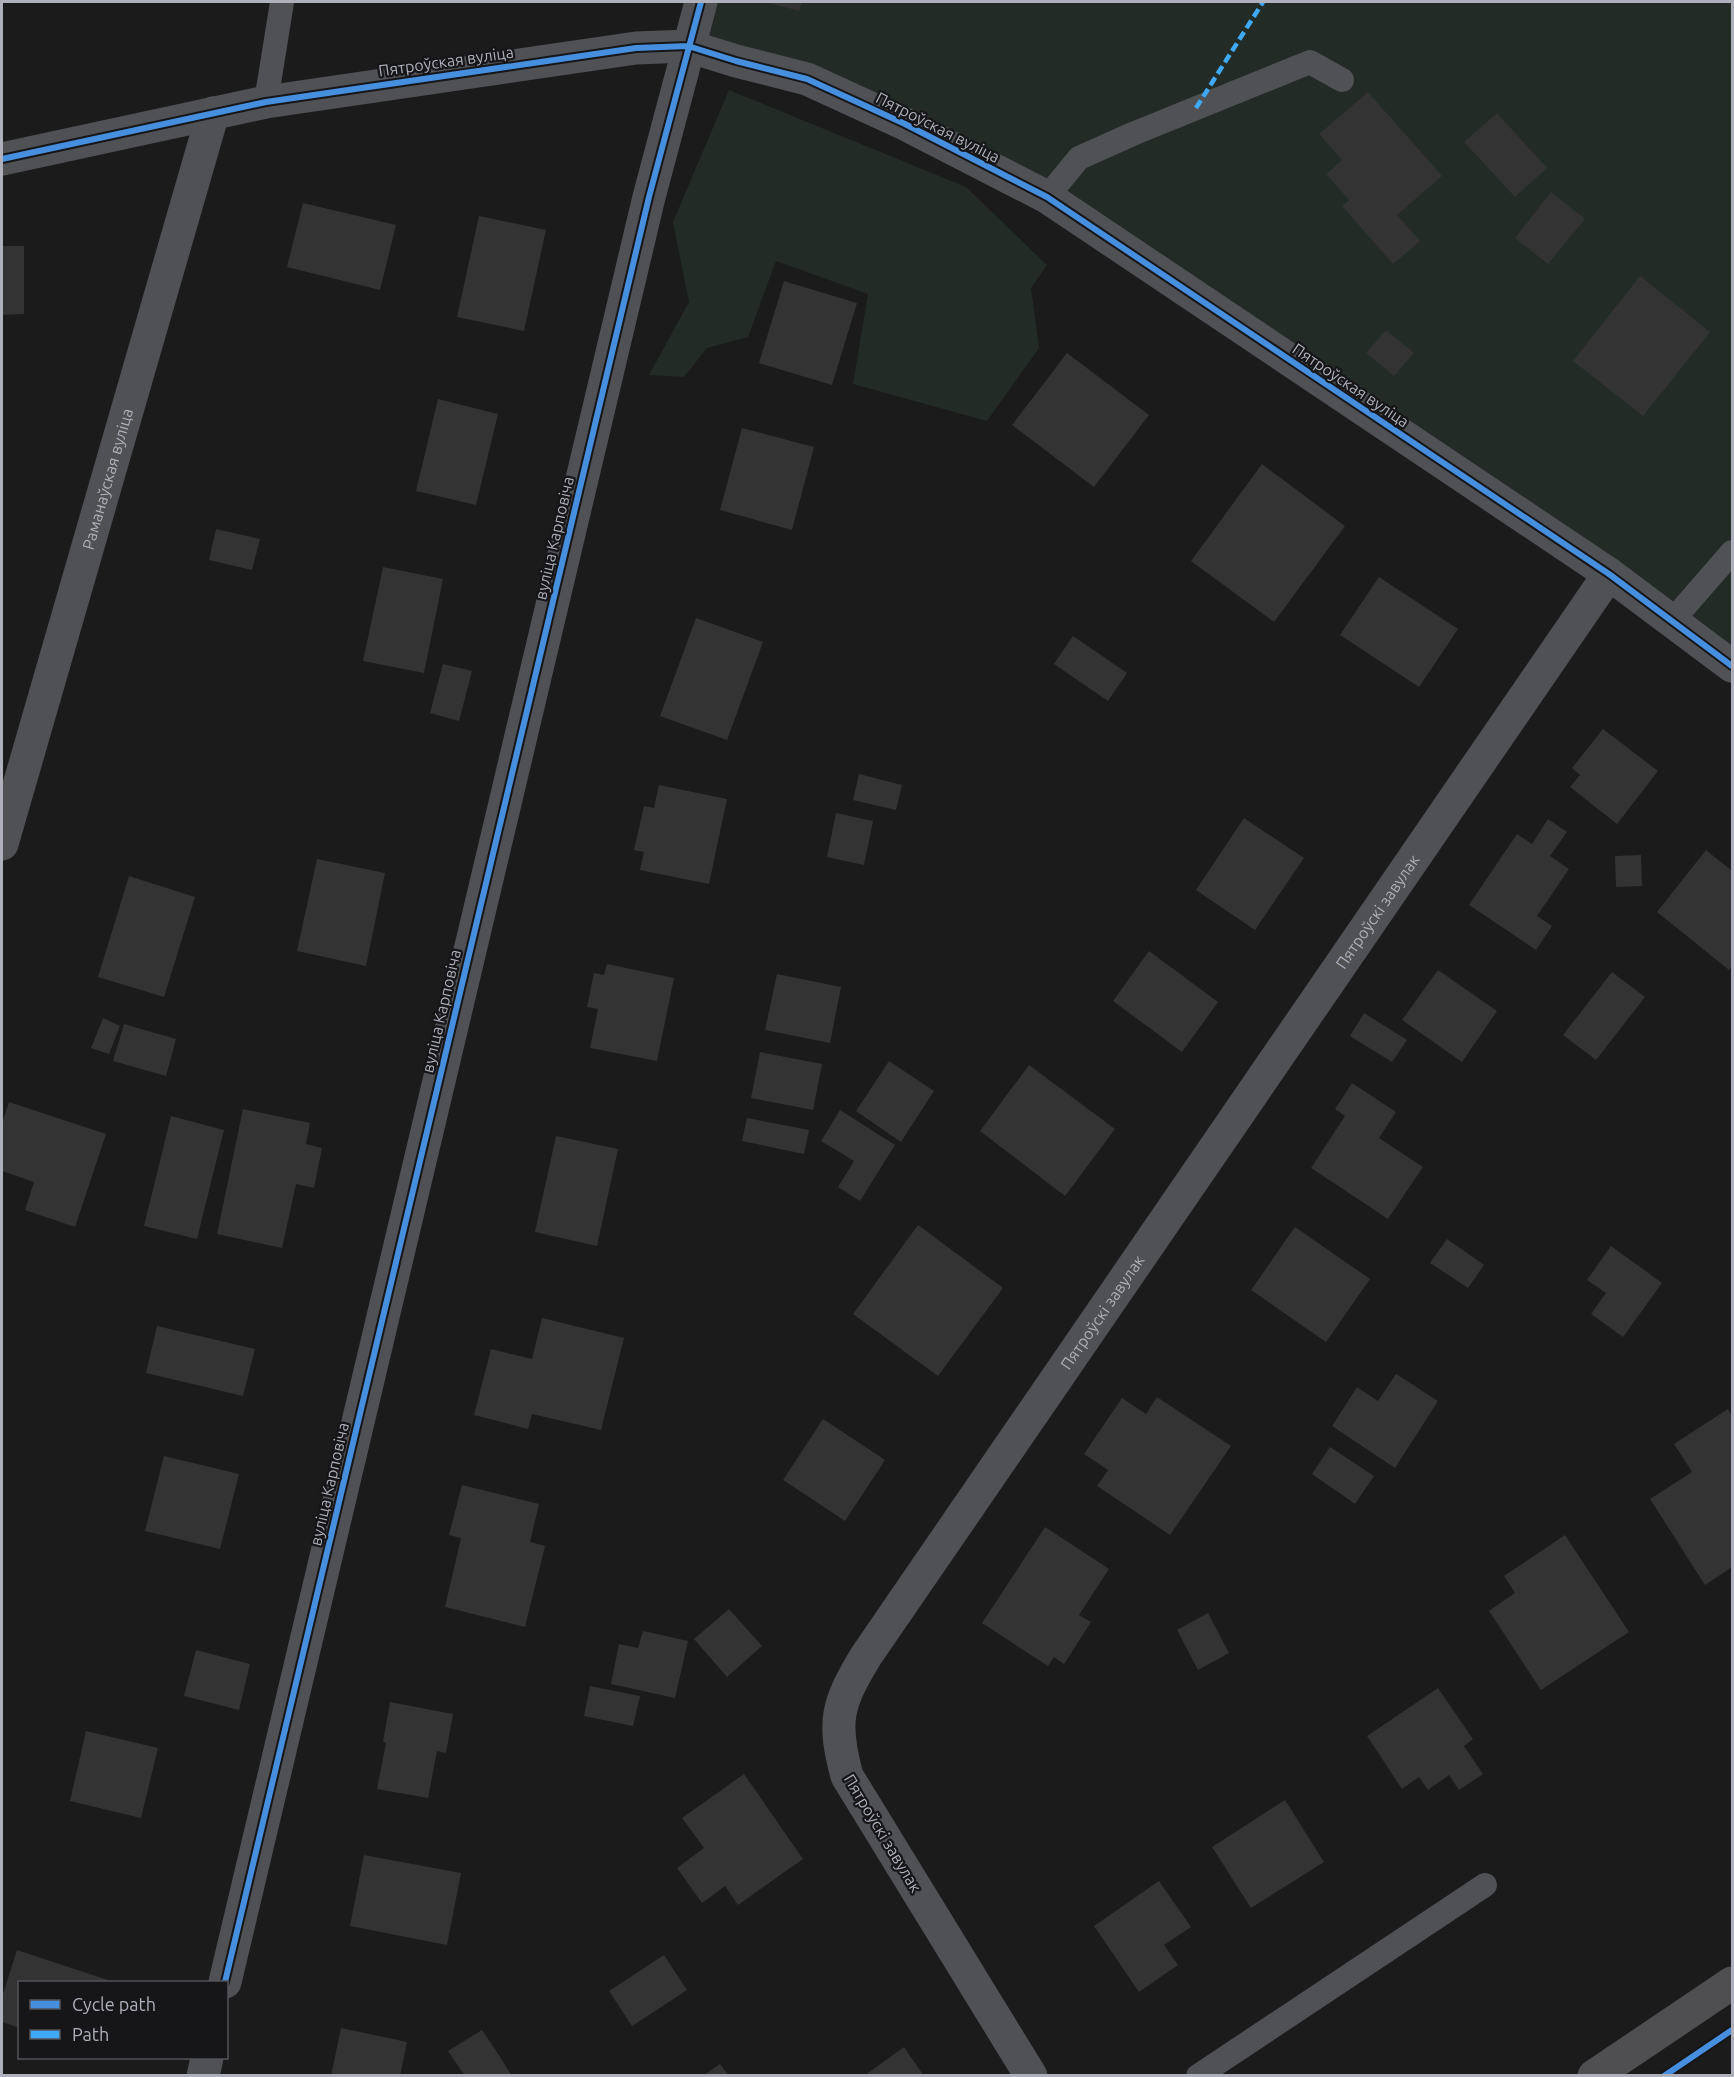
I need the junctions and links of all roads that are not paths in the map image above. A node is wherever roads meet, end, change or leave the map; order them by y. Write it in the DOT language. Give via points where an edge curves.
graph roads {
  1 [pos="282,2"];
  2 [pos="701,2"];
  3 [pos="688,46"];
  4 [pos="1342,80"];
  5 [pos="266,102"];
  6 [pos="213,113"];
  7 [pos="2,159"];
  8 [pos="1047,197"];
  9 [pos="1732,552"];
  10 [pos="1609,574"];
  11 [pos="1672,621"];
  12 [pos="1732,666"];
  13 [pos="2,844"];
  14 [pos="1485,1885"];
  15 [pos="225,1981"];
  16 [pos="1732,1983"];
  17 [pos="207,2059"];
  18 [pos="203,2076"];
  19 [pos="1030,2076"];
  20 [pos="1198,2076"];
  21 [pos="1594,2076"];
  1 -- 5 [label="lane"];
  2 -- 3 [label="street, вуліца Карповіча"];
  3 -- 5 [label="street, Пятроўская вуліца" via="636,48"];
  3 -- 8 [label="street, Пятроўская вуліца" via="807,79"];
  3 -- 15 [label="street, вуліца Карповіча"];
  4 -- 8 [label="lane" via="1310,62 1078,158"];
  5 -- 6 [label="street, Пятроўская вуліца"];
  6 -- 7 [label="street, Пятроўская вуліца"];
  6 -- 13 [label="street, Раманаўская вуліца"];
  8 -- 10 [label="street, Пятроўская вуліца"];
  9 -- 11 [label="lane"];
  10 -- 11 [label="street, Пятроўская вуліца"];
  10 -- 19 [label="street, Пятроўскі завулак" via="849,1685 839,1716 839,1745 847,1776"];
  11 -- 12 [label="street, Пятроўская вуліца"];
  14 -- 20 [label="lane"];
  16 -- 21 [label="main road"];
  17 -- 18 [label="street"];
}
